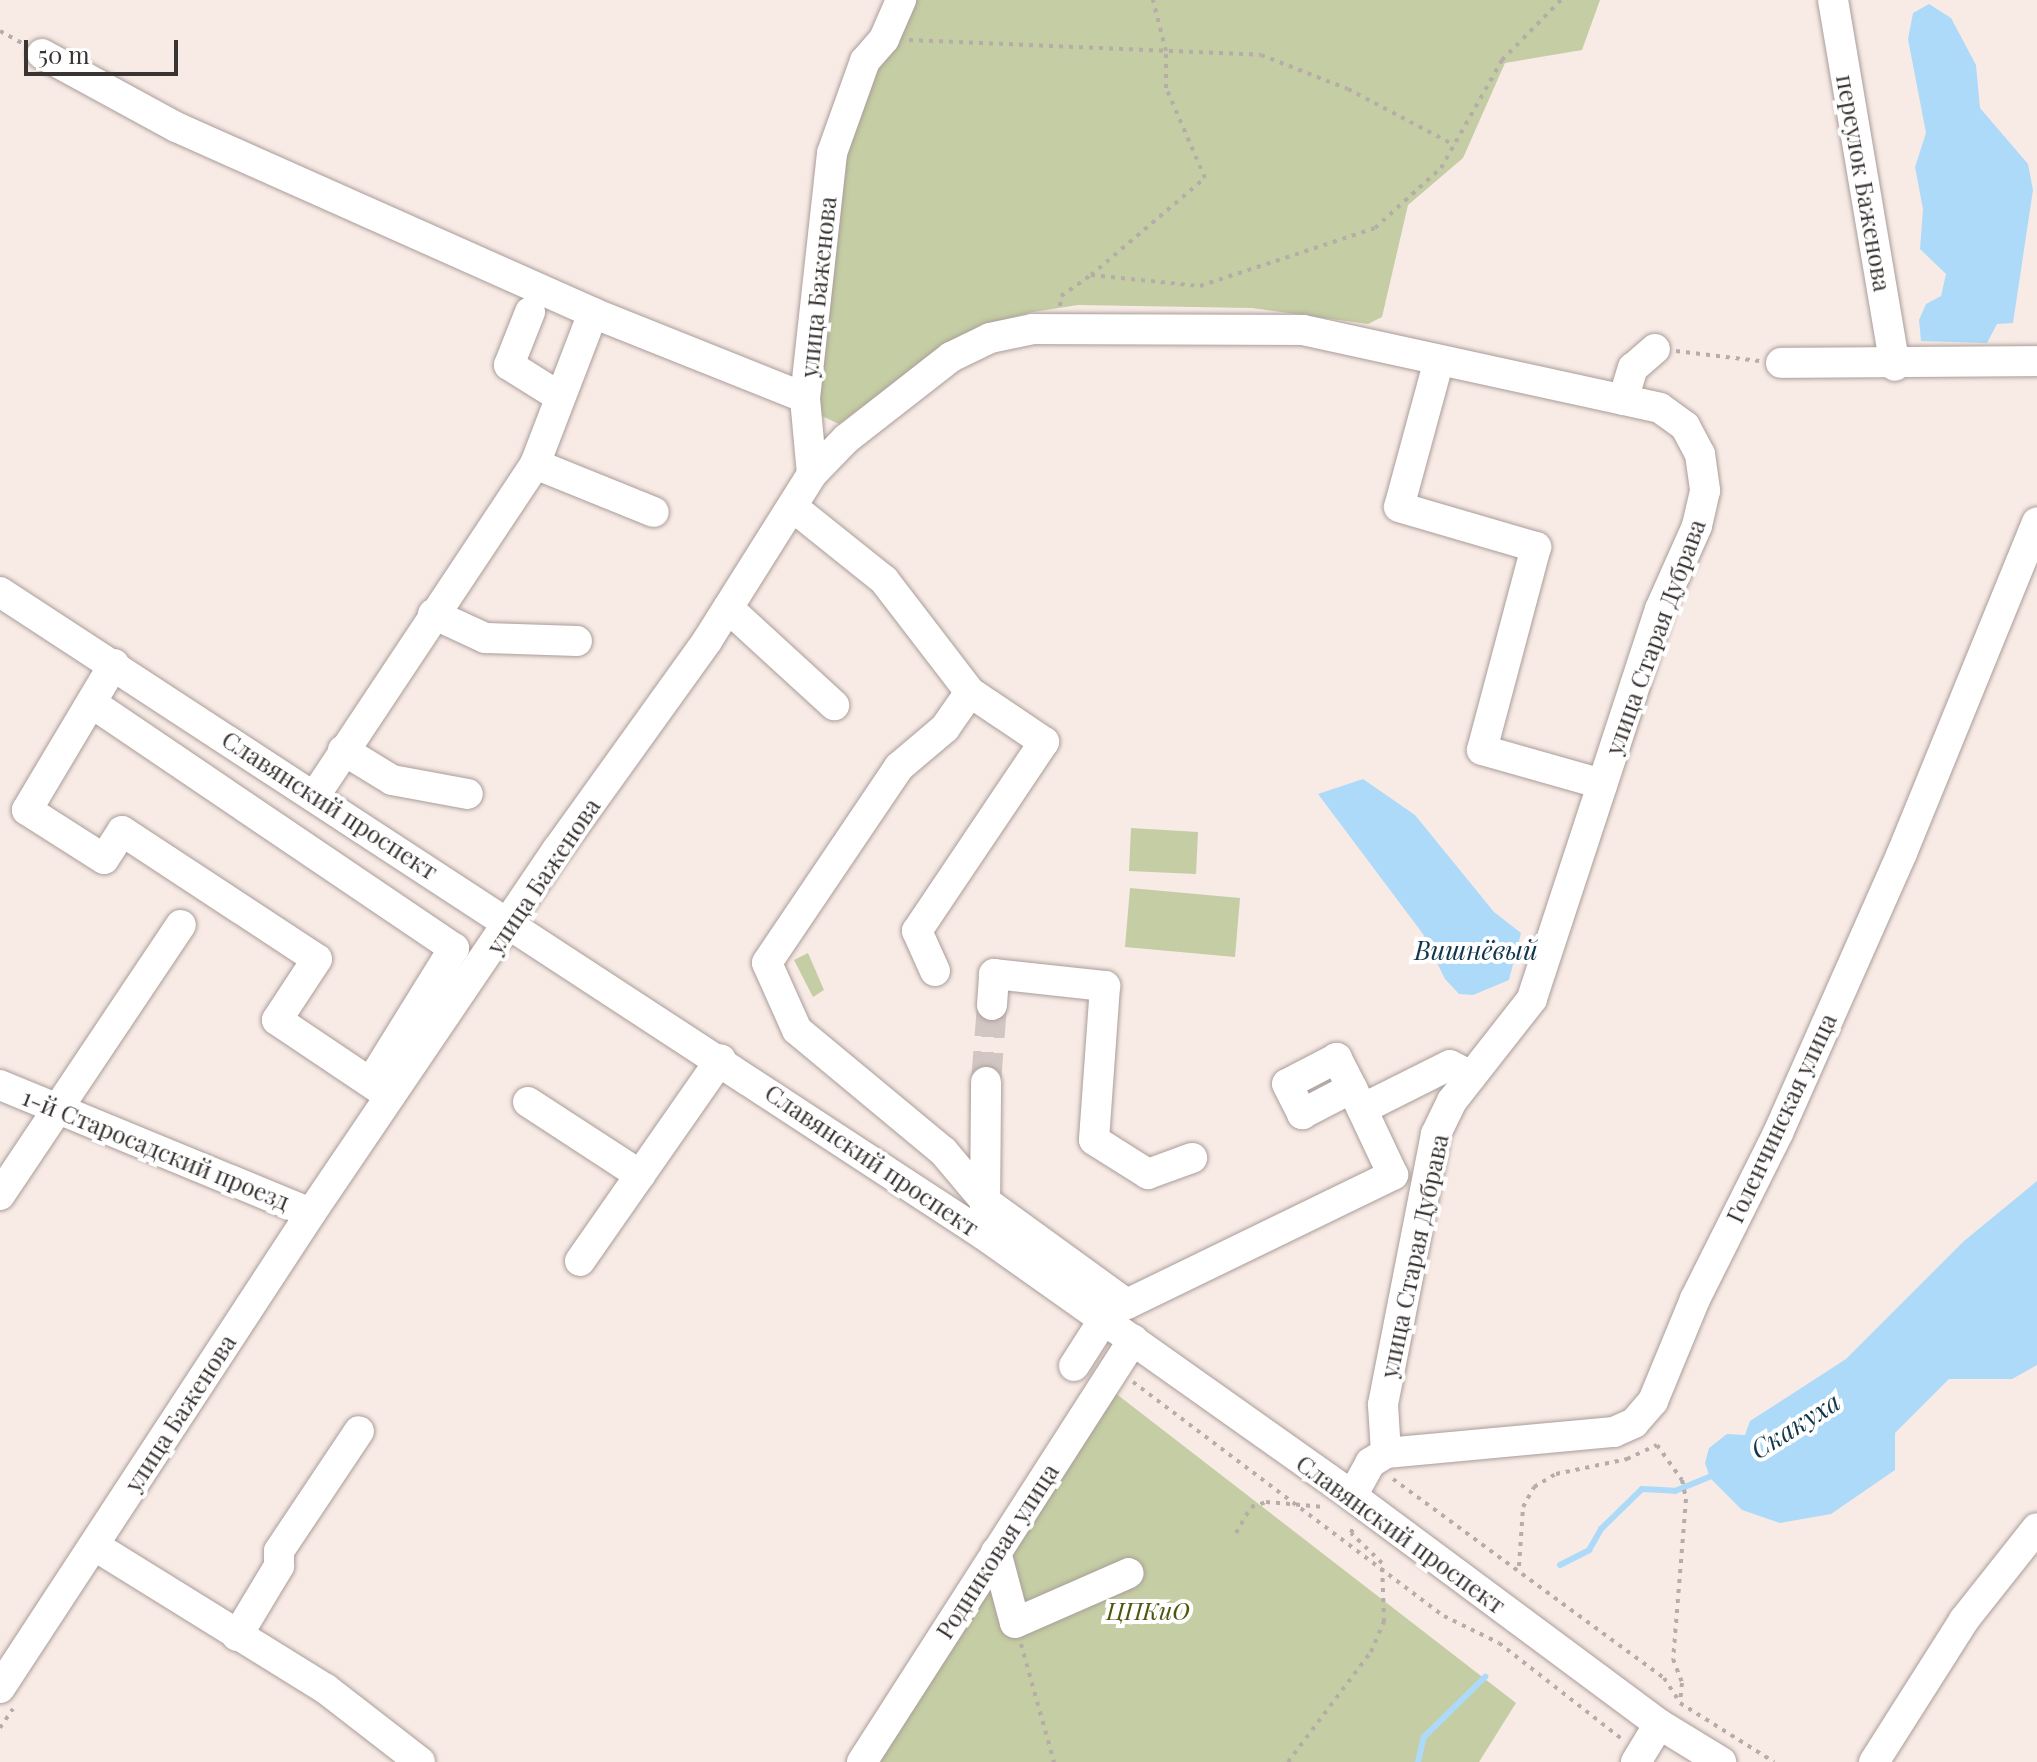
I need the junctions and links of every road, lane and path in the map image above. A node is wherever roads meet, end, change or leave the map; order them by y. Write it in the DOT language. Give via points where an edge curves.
graph roads {
  1 [pos="901,0"];
  2 [pos="1153,0"];
  3 [pos="1561,0"];
  4 [pos="1833,0"];
  5 [pos="884,39"];
  6 [pos="1166,51"];
  7 [pos="42,54"];
  8 [pos="1454,145"];
  9 [pos="1091,275"];
  10 [pos="530,312"];
  11 [pos="593,313"];
  12 [pos="1057,329"];
  13 [pos="1655,349"];
  14 [pos="1439,360"];
  15 [pos="2037,361"];
  16 [pos="1781,363"];
  17 [pos="1895,366"];
  18 [pos="560,397"];
  19 [pos="805,398"];
  20 [pos="1623,400"];
  21 [pos="535,464"];
  22 [pos="812,474"];
  23 [pos="794,508"];
  24 [pos="654,512"];
  25 [pos="2037,523"];
  26 [pos="0,592"];
  27 [pos="728,608"];
  28 [pos="433,614"];
  29 [pos="577,641"];
  30 [pos="114,664"];
  31 [pos="970,692"];
  32 [pos="93,704"];
  33 [pos="834,705"];
  34 [pos="343,750"];
  35 [pos="1602,784"];
  36 [pos="316,794"];
  37 [pos="468,794"];
  38 [pos="512,922"];
  39 [pos="181,925"];
  40 [pos="935,971"];
  41 [pos="992,1005"];
  42 [pos="721,1059"];
  43 [pos="1471,1076"];
  44 [pos="986,1082"];
  45 [pos="0,1085"];
  46 [pos="380,1089"];
  47 [pos="528,1102"];
  48 [pos="58,1109"];
  49 [pos="1192,1158"];
  50 [pos="640,1175"];
  51 [pos="0,1195"];
  52 [pos="986,1202"];
  53 [pos="311,1213"];
  54 [pos="984,1235"];
  55 [pos="580,1261"];
  56 [pos="1104,1319"];
  57 [pos="1133,1340"];
  58 [pos="1074,1366"];
  59 [pos="1115,1369"];
  60 [pos="1644,1414"];
  61 [pos="359,1431"];
  62 [pos="1657,1445"];
  63 [pos="1378,1458"];
  64 [pos="1358,1501"];
  65 [pos="1305,1508"];
  66 [pos="2037,1528"];
  67 [pos="1236,1533"];
  68 [pos="95,1546"];
  69 [pos="996,1552"];
  70 [pos="1519,1566"];
  71 [pos="1382,1569"];
  72 [pos="1129,1573"];
  73 [pos="1015,1623"];
  74 [pos="237,1636"];
  75 [pos="0,1688"];
  76 [pos="1680,1703"];
  77 [pos="1659,1724"];
  78 [pos="1607,1725"];
  79 [pos="420,1762"];
  80 [pos="862,1762"];
  81 [pos="1054,1762"];
  82 [pos="1288,1762"];
  83 [pos="1636,1762"];
  84 [pos="1721,1762"];
  85 [pos="1774,1762"];
  86 [pos="1874,1762"];
  1 -- 5 [label="street, улица Баженова"];
  2 -- 6 [label="path"];
  3 -- 8 [label="path" via="1502,60"];
  4 -- 17 [label="street, переулок Баженова"];
  5 -- 6 [label="path"];
  5 -- 19 [label="street, улица Баженова" via="865,61 832,153"];
  6 -- 8 [label="path" via="1261,55 1348,89"];
  6 -- 9 [label="path" via="1166,88 1205,178"];
  7 -- 11 [label="street" via="176,127"];
  8 -- 9 [label="path" via="1441,168 1375,228 1200,286"];
  9 -- 12 [label="path" via="1061,296"];
  10 -- 18 [label="street" via="509,365"];
  11 -- 18 [label="street"];
  11 -- 19 [label="street"];
  12 -- 14 [label="street, улица Старая Дубрава" via="1303,330"];
  12 -- 22 [label="street, улица Старая Дубрава" via="990,338 951,357 846,439"];
  13 -- 16 [label="path"];
  13 -- 20 [label="street" via="1633,368"];
  14 -- 20 [label="street, улица Старая Дубрава"];
  14 -- 35 [label="street" via="1399,507 1536,547 1482,750"];
  15 -- 17 [label="street"];
  16 -- 17 [label="street"];
  18 -- 21 [label="street"];
  19 -- 22 [label="street, улица Баженова"];
  20 -- 35 [label="street, улица Старая Дубрава" via="1660,408 1685,426 1700,454 1705,491 1697,526 1660,609"];
  21 -- 24 [label="street"];
  21 -- 28 [label="street"];
  22 -- 23 [label="street, улица Баженова"];
  23 -- 27 [label="street, улица Баженова"];
  23 -- 31 [label="street" via="884,580"];
  25 -- 60 [label="street, Голенчинская улица" via="1902,853 1778,1133"];
  26 -- 30 [label="street, Славянский проспект"];
  27 -- 33 [label="street"];
  27 -- 38 [label="street, улица Баженова"];
  28 -- 29 [label="street" via="485,638"];
  28 -- 34 [label="street"];
  30 -- 32 [label="street"];
  30 -- 36 [label="street, Славянский проспект"];
  31 -- 40 [label="street" via="1044,742 917,931"];
  31 -- 52 [label="street" via="945,728 899,767 767,963 797,1030 943,1151"];
  32 -- 46 [label="street" via="454,948"];
  32 -- 46 [label="street" via="27,810 104,859 122,831 317,959 277,1020"];
  34 -- 36 [label="street"];
  34 -- 37 [label="street" via="392,780"];
  35 -- 43 [label="street, улица Старая Дубрава" via="1532,999"];
  36 -- 38 [label="street, Славянский проспект"];
  38 -- 42 [label="street, Славянский проспект"];
  38 -- 46 [label="street, улица Баженова"];
  39 -- 48 [label="street"];
  41 -- 49 [label="street" via="994,974 1105,986 1094,1140 1148,1174"];
  42 -- 50 [label="street"];
  42 -- 54 [label="street, Славянский проспект"];
  43 -- 52 [label="street" via="1450,1065 1357,1098 1393,1175 1127,1304"];
  43 -- 63 [label="street, улица Старая Дубрава" via="1436,1134 1383,1405"];
  44 -- 52 [label="street"];
  45 -- 48 [label="street, 1-й Старосадский проезд"];
  46 -- 53 [label="street, улица Баженова"];
  47 -- 50 [label="street"];
  48 -- 51 [label="street"];
  48 -- 53 [label="street, 1-й Старосадский проезд"];
  50 -- 55 [label="street"];
  52 -- 54 [label="street"];
  53 -- 68 [label="street, улица Баженова"];
  54 -- 56 [label="street, Славянский проспект"];
  56 -- 57 [label="street, Славянский проспект"];
  56 -- 58 [label="street"];
  57 -- 59 [label="street, Родниковая улица"];
  57 -- 64 [label="street, Славянский проспект"];
  59 -- 65 [label="path"];
  59 -- 69 [label="street, Родниковая улица"];
  60 -- 62 [label="path"];
  60 -- 63 [label="street" via="1614,1432"];
  61 -- 74 [label="street" via="279,1551 279,1566"];
  62 -- 70 [label="path" via="1627,1459 1556,1474 1534,1487 1523,1507"];
  62 -- 76 [label="path" via="1682,1480 1686,1499 1673,1659 1682,1683"];
  63 -- 64 [label="street"];
  63 -- 70 [label="path"];
  64 -- 65 [label="path"];
  64 -- 71 [label="path" via="1351,1533"];
  64 -- 77 [label="street, Славянский проспект"];
  65 -- 67 [label="path" via="1266,1502 1251,1507"];
  65 -- 71 [label="path"];
  66 -- 86 [label="street" via="1964,1620"];
  68 -- 74 [label="street"];
  68 -- 75 [label="street, улица Баженова"];
  69 -- 73 [label="street"];
  69 -- 80 [label="street, Родниковая улица"];
  70 -- 76 [label="path" via="1664,1678"];
  71 -- 78 [label="path" via="1444,1616 1499,1643"];
  71 -- 82 [label="path" via="1384,1622 1371,1652"];
  72 -- 73 [label="street"];
  73 -- 81 [label="path"];
  74 -- 79 [label="street" via="326,1689"];
  76 -- 85 [label="path"];
  77 -- 83 [label="street"];
  77 -- 84 [label="street, Славянский проспект"];
}
